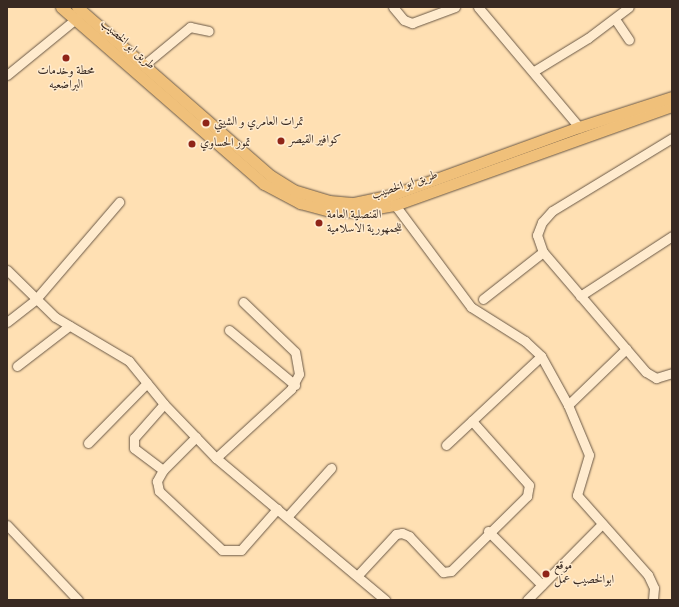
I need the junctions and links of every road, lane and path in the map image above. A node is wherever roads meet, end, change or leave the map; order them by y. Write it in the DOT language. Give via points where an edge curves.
graph roads {
  1 [pos="61,7"];
  2 [pos="393,7"];
  3 [pos="455,7"];
  4 [pos="478,7"];
  5 [pos="629,7"];
  6 [pos="82,11"];
  7 [pos="615,19"];
  8 [pos="209,31"];
  9 [pos="629,40"];
  10 [pos="144,65"];
  11 [pos="534,71"];
  12 [pos="7,75"];
  13 [pos="672,97"];
  14 [pos="672,106"];
  15 [pos="579,127"];
  16 [pos="672,138"];
  17 [pos="532,150"];
  18 [pos="119,202"];
  19 [pos="395,205"];
  20 [pos="672,236"];
  21 [pos="543,252"];
  22 [pos="7,270"];
  23 [pos="580,296"];
  24 [pos="36,299"];
  25 [pos="482,299"];
  26 [pos="243,302"];
  27 [pos="7,322"];
  28 [pos="69,326"];
  29 [pos="229,330"];
  30 [pos="626,349"];
  31 [pos="541,356"];
  32 [pos="17,366"];
  33 [pos="672,373"];
  34 [pos="147,383"];
  35 [pos="295,385"];
  36 [pos="164,404"];
  37 [pos="568,405"];
  38 [pos="472,421"];
  39 [pos="196,437"];
  40 [pos="88,443"];
  41 [pos="446,445"];
  42 [pos="216,458"];
  43 [pos="331,468"];
  44 [pos="163,470"];
  45 [pos="277,509"];
  46 [pos="288,517"];
  47 [pos="7,524"];
  48 [pos="602,524"];
  49 [pos="488,531"];
  50 [pos="358,575"];
  51 [pos="542,585"];
  52 [pos="78,600"];
  53 [pos="385,600"];
  54 [pos="527,600"];
  55 [pos="653,600"];
  1 -- 6 [label="main road, طريق ابو الخصيب"];
  2 -- 3 [label="street" via="404,20 412,23"];
  4 -- 11 [label="street"];
  5 -- 7 [label="street"];
  6 -- 10 [label="main road, طريق ابو الخصيب"];
  6 -- 12 [label="street"];
  6 -- 19 [label="main road, طريق ابو الخصيب" via="276,192 300,204 341,212"];
  7 -- 9 [label="street"];
  7 -- 11 [label="street"];
  8 -- 10 [label="street" via="190,27"];
  10 -- 17 [label="main road, طريق ابو الخصيب" via="271,176 293,190 329,201 380,199"];
  11 -- 15 [label="street"];
  13 -- 15 [label="main road, طريق ابو الخصيب"];
  14 -- 17 [label="main road, طريق ابو الخصيب"];
  15 -- 17 [label="main road, طريق ابو الخصيب"];
  16 -- 21 [label="street" via="552,211 538,228 538,240"];
  17 -- 19 [label="main road, طريق ابو الخصيب"];
  18 -- 24 [label="street"];
  19 -- 31 [label="street" via="471,306 525,341"];
  20 -- 23 [label="street"];
  21 -- 23 [label="street"];
  21 -- 25 [label="street"];
  22 -- 24 [label="street"];
  23 -- 30 [label="street"];
  24 -- 27 [label="street"];
  24 -- 28 [label="street"];
  26 -- 35 [label="street" via="295,352 300,368"];
  28 -- 32 [label="street"];
  28 -- 34 [label="street" via="129,361"];
  29 -- 35 [label="street"];
  30 -- 33 [label="street" via="650,376 662,378"];
  30 -- 37 [label="street"];
  31 -- 37 [label="street"];
  31 -- 38 [label="street"];
  34 -- 36 [label="street"];
  34 -- 40 [label="street"];
  35 -- 42 [label="street"];
  36 -- 39 [label="street"];
  36 -- 44 [label="street" via="134,438 134,448"];
  37 -- 48 [label="street" via="589,455 577,495"];
  38 -- 41 [label="street"];
  38 -- 49 [label="street" via="531,489"];
  39 -- 42 [label="street"];
  39 -- 44 [label="street"];
  42 -- 45 [label="street"];
  43 -- 46 [label="street"];
  44 -- 45 [label="street" via="157,481 159,491 222,550 241,550"];
  45 -- 46 [label="street"];
  46 -- 50 [label="street"];
  47 -- 52 [label="street"];
  48 -- 51 [label="street"];
  48 -- 55 [label="street" via="648,575 654,588"];
  49 -- 50 [label="street" via="447,572 409,536 396,534"];
  49 -- 51 [label="street"];
  50 -- 53 [label="street"];
  51 -- 54 [label="street"];
}
